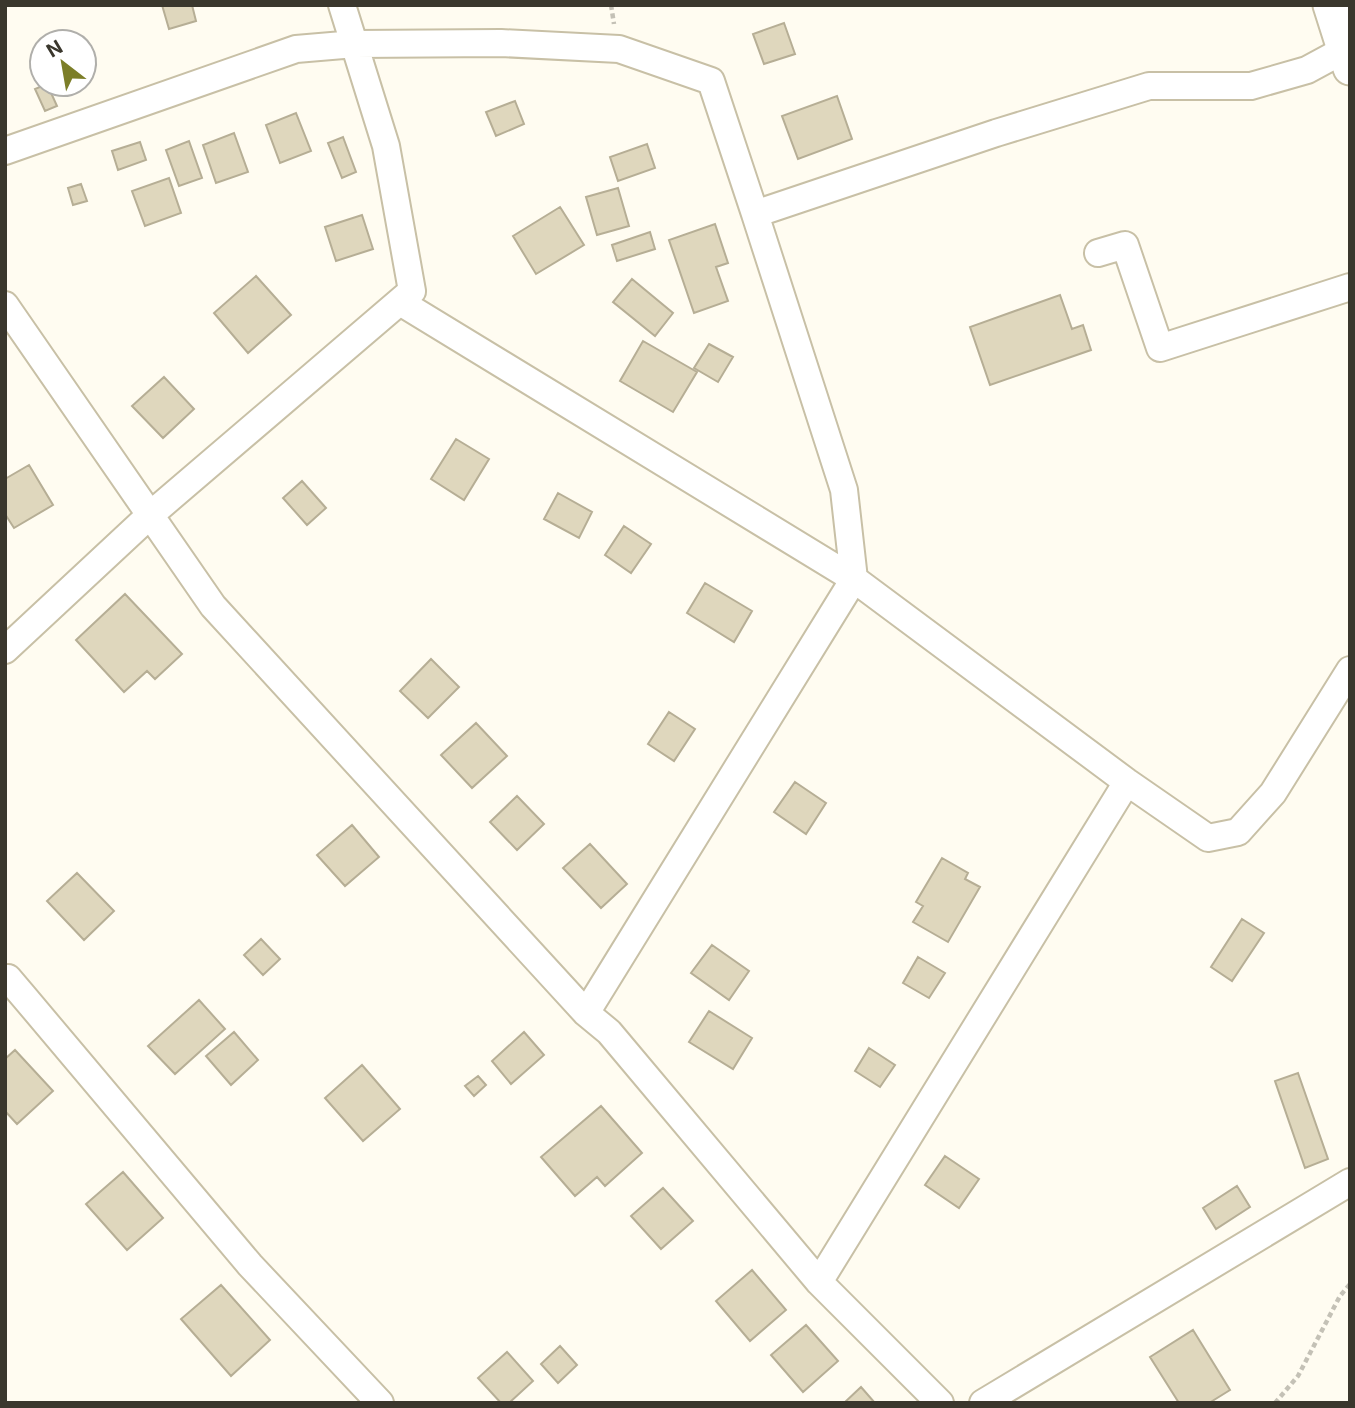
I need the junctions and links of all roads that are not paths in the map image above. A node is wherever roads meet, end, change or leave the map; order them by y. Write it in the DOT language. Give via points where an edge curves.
graph roads {
  1 [pos="342,5"];
  2 [pos="1330,5"];
  3 [pos="355,44"];
  4 [pos="1347,59"];
  5 [pos="5,151"];
  6 [pos="755,215"];
  7 [pos="1098,253"];
  8 [pos="1350,287"];
  9 [pos="400,302"];
  10 [pos="5,305"];
  11 [pos="149,516"];
  12 [pos="854,579"];
  13 [pos="5,650"];
  14 [pos="1350,670"];
  15 [pos="1127,782"];
  16 [pos="5,978"];
  17 [pos="586,1013"];
  18 [pos="1350,1182"];
  19 [pos="819,1282"];
  20 [pos="380,1403"];
  21 [pos="940,1403"];
  22 [pos="983,1403"];
  1 -- 3 [label="street"];
  2 -- 4 [label="main road"];
  3 -- 5 [label="street" via="296,49"];
  3 -- 6 [label="street" via="500,43 619,49 711,81"];
  3 -- 9 [label="street" via="386,146 410,278 412,291"];
  4 -- 6 [label="street" via="1251,86 1149,86"];
  6 -- 12 [label="street" via="844,490"];
  7 -- 8 [label="street" via="1125,245 1160,348"];
  9 -- 11 [label="street"];
  9 -- 12 [label="street"];
  10 -- 11 [label="street"];
  11 -- 13 [label="street"];
  11 -- 17 [label="street" via="213,607"];
  12 -- 15 [label="street"];
  12 -- 17 [label="street"];
  14 -- 15 [label="street" via="1273,793 1238,832 1208,838"];
  15 -- 19 [label="street"];
  16 -- 20 [label="street" via="250,1265"];
  17 -- 19 [label="street" via="610,1032"];
  18 -- 22 [label="street"];
  19 -- 21 [label="street"];
}
